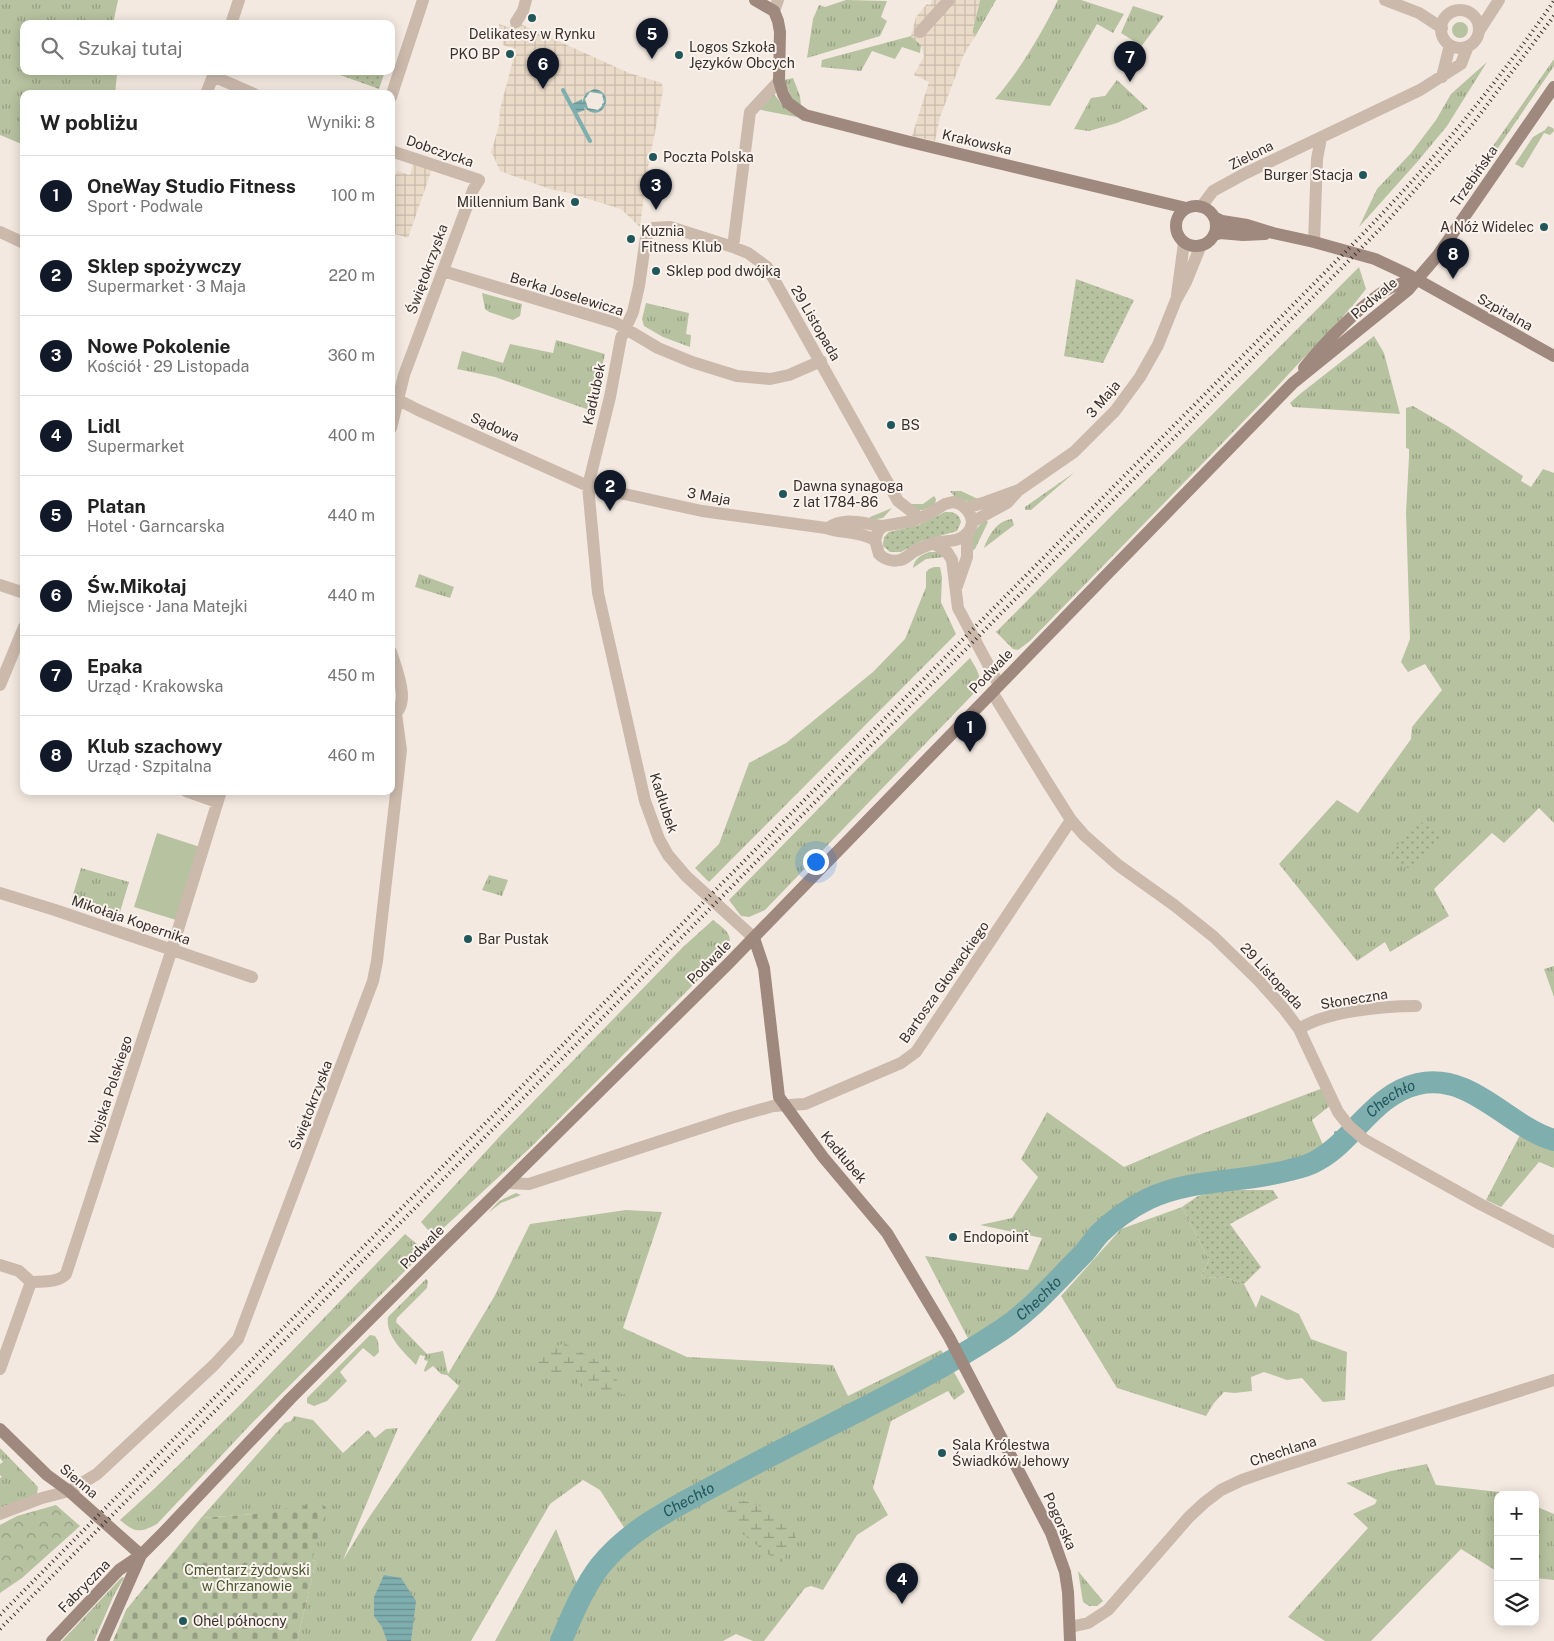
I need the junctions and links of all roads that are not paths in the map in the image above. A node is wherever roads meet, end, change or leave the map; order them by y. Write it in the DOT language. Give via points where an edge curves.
graph roads {
  1 [pos="239,0"];
  2 [pos="423,0"];
  3 [pos="526,0"];
  4 [pos="755,0"];
  5 [pos="949,0"];
  6 [pos="1385,0"];
  7 [pos="1498,2"];
  8 [pos="776,6"];
  9 [pos="1419,13"];
  10 [pos="1451,13"];
  11 [pos="1470,13"];
  12 [pos="232,20"];
  13 [pos="516,22"];
  14 [pos="1479,31"];
  15 [pos="920,32"];
  16 [pos="1446,38"];
  17 [pos="1468,46"];
  18 [pos="214,75"];
  19 [pos="216,75"];
  20 [pos="1442,76"];
  21 [pos="779,81"];
  22 [pos="1554,87"];
  23 [pos="208,90"];
  24 [pos="246,90"];
  25 [pos="393,90"];
  26 [pos="1321,138"];
  27 [pos="395,152"];
  28 [pos="479,180"];
  29 [pos="1201,207"];
  30 [pos="1186,208"];
  31 [pos="1214,217"];
  32 [pos="653,228"];
  33 [pos="0,232"];
  34 [pos="1273,233"];
  35 [pos="1214,235"];
  36 [pos="20,242"];
  37 [pos="1184,242"];
  38 [pos="1314,242"];
  39 [pos="732,246"];
  40 [pos="1201,246"];
  41 [pos="443,271"];
  42 [pos="1416,279"];
  43 [pos="1176,300"];
  44 [pos="626,328"];
  45 [pos="1554,356"];
  46 [pos="821,361"];
  47 [pos="395,397"];
  48 [pos="588,486"];
  49 [pos="1019,490"];
  50 [pos="898,501"];
  51 [pos="966,508"];
  52 [pos="920,518"];
  53 [pos="886,525"];
  54 [pos="828,528"];
  55 [pos="969,528"];
  56 [pos="875,540"];
  57 [pos="933,543"];
  58 [pos="0,585"];
  59 [pos="956,589"];
  60 [pos="20,592"];
  61 [pos="20,637"];
  62 [pos="395,666"];
  63 [pos="0,685"];
  64 [pos="996,688"];
  65 [pos="395,714"];
  66 [pos="395,719"];
  67 [pos="219,796"];
  68 [pos="1071,820"];
  69 [pos="0,893"];
  70 [pos="754,938"];
  71 [pos="172,949"];
  72 [pos="252,977"];
  73 [pos="1416,1006"];
  74 [pos="1299,1028"];
  75 [pos="784,1105"];
  76 [pos="508,1183"];
  77 [pos="1554,1242"];
  78 [pos="0,1265"];
  79 [pos="31,1282"];
  80 [pos="0,1369"];
  81 [pos="965,1369"];
  82 [pos="1554,1380"];
  83 [pos="0,1429"];
  84 [pos="69,1491"];
  85 [pos="0,1514"];
  86 [pos="141,1555"];
  87 [pos="1070,1627"];
  88 [pos="52,1641"];
  89 [pos="103,1641"];
  90 [pos="1070,1641"];
  1 -- 12 [label="street"];
  2 -- 25 [label="street"];
  3 -- 13 [label="street"];
  4 -- 8 [label="street"];
  5 -- 15 [label="street"];
  6 -- 9 [label="street"];
  7 -- 11 [label="street" via="1482,12"];
  7 -- 14 [label="street"];
  8 -- 21 [label="street" via="780,32"];
  9 -- 10 [label="street"];
  9 -- 16 [label="street"];
  10 -- 11 [label="street"];
  10 -- 16 [label="street" via="1446,17"];
  11 -- 14 [label="street" via="1476,19"];
  14 -- 17 [label="street" via="1474,43"];
  16 -- 17 [label="street" via="1462,48"];
  16 -- 20 [label="street"];
  17 -- 20 [label="street, Zielona" via="1461,64"];
  18 -- 23 [label="street"];
  19 -- 24 [label="street"];
  20 -- 26 [label="street, Zielona"];
  21 -- 30 [label="street, Krakowska" via="788,103 804,114"];
  21 -- 39 [label="street" via="750,112"];
  22 -- 42 [label="street, Trzebińska" via="1438,255"];
  26 -- 29 [label="street, Zielona" via="1244,174 1213,192"];
  26 -- 38 [label="street" via="1317,159"];
  27 -- 28 [label="street, Dobczycka"];
  28 -- 41 [label="street, Świętokrzyska" via="472,190"];
  29 -- 30 [label="street"];
  29 -- 31 [label="street"];
  30 -- 37 [label="street" via="1175,224 1178,236"];
  31 -- 34 [label="street"];
  31 -- 35 [label="street"];
  32 -- 39 [label="street, 29 Listopada" via="670,227"];
  32 -- 44 [label="street, Kadłubek" via="646,237 639,286"];
  33 -- 36 [label="street"];
  34 -- 35 [label="street"];
  34 -- 38 [label="street"];
  35 -- 40 [label="street"];
  37 -- 40 [label="street"];
  37 -- 43 [label="street, 3 Maja"];
  38 -- 42 [label="street" via="1375,259"];
  39 -- 46 [label="street, 29 Listopada" via="767,267"];
  40 -- 43 [label="street, 3 Maja"];
  41 -- 44 [label="street, Berka Joselewicza"];
  41 -- 47 [label="street, Świętokrzyska"];
  42 -- 45 [label="street, Szpitalna"];
  42 -- 64 [label="street, Podwale" via="1389,288 1350,319 1293,384"];
  43 -- 49 [label="street, 3 Maja" via="1148,363 1115,411 1074,452"];
  44 -- 46 [label="street, Berka Joselewicza" via="658,348 744,377 770,379 789,375"];
  44 -- 48 [label="street, Kadłubek" via="621,338"];
  46 -- 50 [label="street, 29 Listopada"];
  47 -- 48 [label="street, Sądowa"];
  48 -- 54 [label="street, 3 Maja" via="702,512"];
  48 -- 70 [label="street, Kadłubek" via="598,593 644,801 668,855 693,883"];
  49 -- 51 [label="street, 3 Maja"];
  49 -- 55 [label="street, 3 Maja" via="1007,503"];
  50 -- 52 [label="street, 29 Listopada"];
  50 -- 53 [label="street"];
  51 -- 52 [label="street, 3 Maja" via="949,502"];
  51 -- 55 [label="street" via="971,516"];
  52 -- 53 [label="street, 3 Maja"];
  53 -- 54 [label="street, 3 Maja" via="852,521 836,523"];
  53 -- 56 [label="street" via="878,531"];
  54 -- 56 [label="street, 3 Maja" via="856,532"];
  55 -- 57 [label="street, 3 Maja" via="962,538"];
  55 -- 59 [label="street, 29 Listopada" via="966,557"];
  56 -- 57 [label="street, 3 Maja" via="878,554 890,560 900,560"];
  57 -- 59 [label="street, 29 Listopada" via="950,554"];
  58 -- 60 [label="street"];
  59 -- 64 [label="street, 29 Listopada" via="960,614"];
  61 -- 63 [label="street"];
  62 -- 65 [label="street, Świętokrzyska" via="402,703"];
  64 -- 68 [label="street, 29 Listopada"];
  64 -- 70 [label="street, Podwale"];
  66 -- 84 [label="street, Świętokrzyska" via="402,750 373,981 238,1339 117,1457"];
  67 -- 71 [label="street, Wojska Polskiego"];
  68 -- 74 [label="street, 29 Listopada" via="1118,864 1214,937 1259,981"];
  68 -- 75 [label="street, Bartosza Głowackiego" via="916,1052 901,1063 805,1104"];
  69 -- 71 [label="street, Mikołaja Kopernika"];
  70 -- 75 [label="street, Kadłubek" via="764,968 776,1084"];
  70 -- 76 [label="street, Podwale"];
  71 -- 72 [label="street, Mikołaja Kopernika"];
  71 -- 79 [label="street, Wojska Polskiego" via="66,1274 56,1280"];
  73 -- 74 [label="street, Słoneczna" via="1352,1012 1310,1022"];
  74 -- 77 [label="street, 29 Listopada" via="1337,1108 1349,1126 1365,1140"];
  75 -- 76 [label="street, Bartosza Głowackiego" via="731,1118 529,1184"];
  75 -- 81 [label="street, Kadłubek" via="887,1233"];
  76 -- 86 [label="street, Podwale" via="290,1400"];
  78 -- 79 [label="street" via="19,1271"];
  79 -- 80 [label="street"];
  81 -- 87 [label="street, Pogorska" via="1051,1533 1065,1572"];
  82 -- 87 [label="street, Chechlana" via="1280,1467 1221,1490 1189,1517 1108,1610 1088,1623"];
  83 -- 84 [label="street, Sienna" via="47,1475"];
  84 -- 85 [label="street, Świętokrzyska"];
  84 -- 86 [label="street, Sienna"];
  86 -- 88 [label="street, Fabryczna" via="119,1570"];
  86 -- 89 [label="street"];
  87 -- 90 [label="street, Pogorska"];
}
